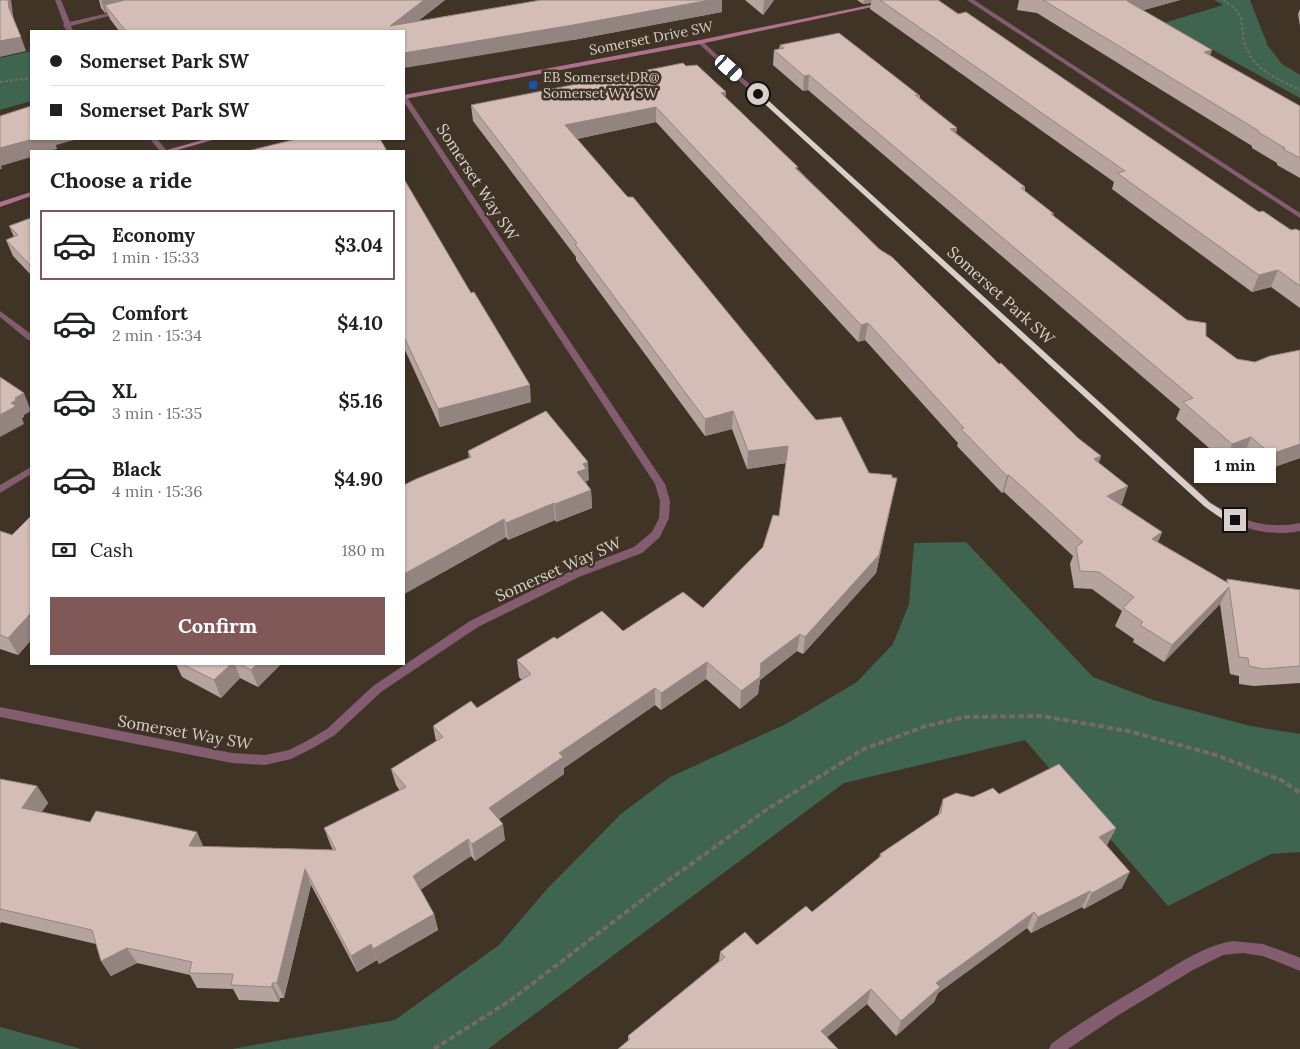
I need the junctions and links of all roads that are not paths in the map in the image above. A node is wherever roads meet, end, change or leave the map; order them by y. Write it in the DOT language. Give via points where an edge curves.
graph roads {
  1 [pos="58,0"];
  2 [pos="902,0"];
  3 [pos="970,0"];
  4 [pos="125,12"];
  5 [pos="66,24"];
  6 [pos="69,30"];
  7 [pos="700,42"];
  8 [pos="405,97"];
  9 [pos="405,99"];
  10 [pos="154,140"];
  11 [pos="209,140"];
  12 [pos="164,150"];
  13 [pos="169,150"];
  14 [pos="30,194"];
  15 [pos="0,205"];
  16 [pos="1300,216"];
  17 [pos="0,313"];
  18 [pos="30,337"];
  19 [pos="30,471"];
  20 [pos="0,490"];
  21 [pos="1300,526"];
  22 [pos="0,712"];
  23 [pos="1300,965"];
  24 [pos="1056,1049"];
  1 -- 5 [label="street"];
  2 -- 7 [label="street, Somerset Drive SW"];
  3 -- 16 [label="street"];
  4 -- 5 [label="street"];
  5 -- 6 [label="street"];
  7 -- 8 [label="street, Somerset Drive SW"];
  7 -- 21 [label="street, Somerset Park SW" via="1207,504 1247,525 1285,531"];
  9 -- 22 [label="street, Somerset Way SW" via="660,484 665,502 664,518 656,534 638,550 575,574 474,624 378,689 331,732 291,754 265,760 232,758"];
  10 -- 12 [label="street"];
  11 -- 13 [label="street"];
  14 -- 15 [label="street"];
  17 -- 18 [label="street"];
  19 -- 20 [label="street"];
  23 -- 24 [label="street" via="1254,948 1224,948 1091,1024"];
}
